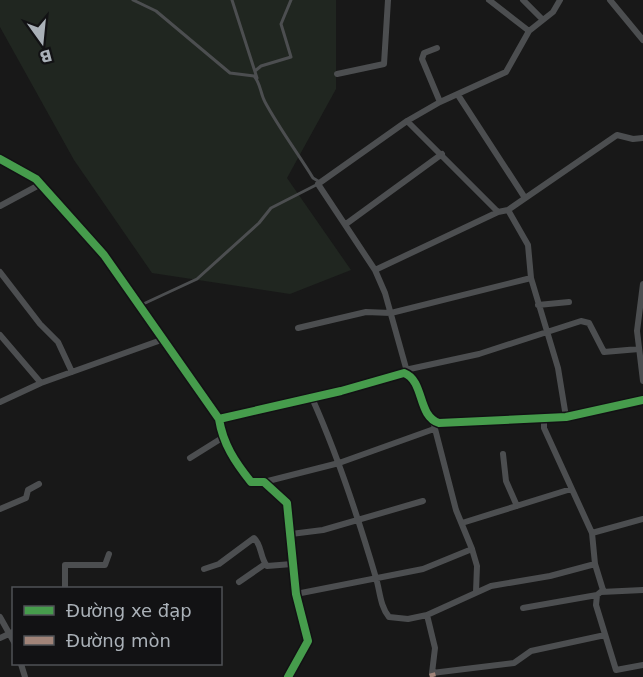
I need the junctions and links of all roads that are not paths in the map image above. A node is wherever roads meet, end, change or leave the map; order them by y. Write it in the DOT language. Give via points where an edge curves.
graph roads {
  1 [pos="133,0"];
  2 [pos="232,0"];
  3 [pos="291,0"];
  4 [pos="388,0"];
  5 [pos="489,0"];
  6 [pos="524,0"];
  7 [pos="560,0"];
  8 [pos="610,0"];
  9 [pos="543,20"];
  10 [pos="529,31"];
  11 [pos="643,40"];
  12 [pos="437,48"];
  13 [pos="255,71"];
  14 [pos="337,74"];
  15 [pos="257,79"];
  16 [pos="458,95"];
  17 [pos="440,102"];
  18 [pos="407,121"];
  19 [pos="643,138"];
  20 [pos="442,154"];
  21 [pos="0,159"];
  22 [pos="318,183"];
  23 [pos="41,184"];
  24 [pos="525,198"];
  25 [pos="0,206"];
  26 [pos="508,210"];
  27 [pos="498,212"];
  28 [pos="346,224"];
  29 [pos="375,270"];
  30 [pos="0,272"];
  31 [pos="531,278"];
  32 [pos="643,284"];
  33 [pos="569,302"];
  34 [pos="538,305"];
  35 [pos="139,306"];
  36 [pos="391,313"];
  37 [pos="298,328"];
  38 [pos="546,334"];
  39 [pos="0,335"];
  40 [pos="164,339"];
  41 [pos="639,349"];
  42 [pos="405,370"];
  43 [pos="72,372"];
  44 [pos="643,381"];
  45 [pos="41,383"];
  46 [pos="312,398"];
  47 [pos="643,400"];
  48 [pos="0,402"];
  49 [pos="566,417"];
  50 [pos="219,419"];
  51 [pos="544,419"];
  52 [pos="434,425"];
  53 [pos="222,438"];
  54 [pos="503,454"];
  55 [pos="190,458"];
  56 [pos="339,463"];
  57 [pos="264,482"];
  58 [pos="39,484"];
  59 [pos="571,489"];
  60 [pos="423,501"];
  61 [pos="517,506"];
  62 [pos="0,509"];
  63 [pos="357,519"];
  64 [pos="643,519"];
  65 [pos="462,523"];
  66 [pos="592,533"];
  67 [pos="291,534"];
  68 [pos="472,549"];
  69 [pos="109,554"];
  70 [pos="265,564"];
  71 [pos="292,564"];
  72 [pos="595,564"];
  73 [pos="204,569"];
  74 [pos="376,578"];
  75 [pos="239,582"];
  76 [pos="65,587"];
  77 [pos="643,590"];
  78 [pos="476,592"];
  79 [pos="296,594"];
  80 [pos="599,594"];
  81 [pos="523,608"];
  82 [pos="427,615"];
  83 [pos="0,617"];
  84 [pos="12,633"];
  85 [pos="605,635"];
  86 [pos="0,638"];
  87 [pos="643,665"];
  88 [pos="617,673"];
  89 [pos="288,677"];
  1 -- 15 [label="lane" via="156,11 230,73"];
  2 -- 13 [label="lane"];
  3 -- 13 [label="lane" via="281,24 291,57"];
  4 -- 14 [label="street" via="383,65"];
  5 -- 10 [label="street"];
  6 -- 9 [label="street"];
  7 -- 9 [label="street"];
  8 -- 11 [label="street"];
  9 -- 10 [label="street"];
  10 -- 16 [label="street" via="506,72"];
  12 -- 17 [label="street" via="424,53 422,59"];
  13 -- 15 [label="lane"];
  15 -- 22 [label="lane" via="269,108"];
  16 -- 17 [label="street"];
  16 -- 24 [label="street"];
  17 -- 18 [label="street"];
  18 -- 20 [label="street"];
  18 -- 22 [label="street"];
  19 -- 24 [label="street" via="617,135"];
  20 -- 27 [label="street"];
  20 -- 28 [label="street"];
  21 -- 23 [label="street"];
  22 -- 28 [label="street"];
  22 -- 35 [label="lane" via="271,208 260,223 197,279"];
  23 -- 25 [label="street"];
  23 -- 35 [label="street" via="104,255"];
  24 -- 26 [label="street"];
  26 -- 27 [label="street"];
  26 -- 31 [label="street" via="528,245"];
  27 -- 29 [label="street"];
  28 -- 29 [label="street"];
  29 -- 36 [label="street"];
  30 -- 43 [label="street" via="58,342"];
  31 -- 34 [label="street"];
  31 -- 36 [label="street"];
  32 -- 41 [label="street" via="637,331"];
  33 -- 34 [label="street"];
  34 -- 38 [label="street"];
  35 -- 40 [label="street"];
  36 -- 37 [label="street" via="366,312"];
  36 -- 42 [label="street"];
  38 -- 41 [label="street" via="586,321 604,352"];
  38 -- 42 [label="street"];
  38 -- 49 [label="street" via="558,368"];
  39 -- 45 [label="street"];
  40 -- 43 [label="street"];
  40 -- 50 [label="street"];
  41 -- 44 [label="street"];
  42 -- 46 [label="street"];
  42 -- 52 [label="street"];
  43 -- 45 [label="street"];
  45 -- 48 [label="street"];
  46 -- 50 [label="street"];
  46 -- 56 [label="street"];
  47 -- 49 [label="street"];
  49 -- 51 [label="street"];
  50 -- 53 [label="street"];
  51 -- 52 [label="street"];
  51 -- 59 [label="street" via="544,428"];
  52 -- 56 [label="street"];
  52 -- 65 [label="street"];
  53 -- 55 [label="street"];
  53 -- 57 [label="street" via="251,482"];
  54 -- 61 [label="street" via="506,480"];
  56 -- 57 [label="street"];
  56 -- 63 [label="street"];
  57 -- 67 [label="street" via="287,503"];
  58 -- 62 [label="street" via="28,490 26,498"];
  59 -- 61 [label="street"];
  59 -- 66 [label="street"];
  60 -- 63 [label="street"];
  61 -- 65 [label="street"];
  63 -- 67 [label="street" via="323,530"];
  63 -- 74 [label="street"];
  64 -- 66 [label="street"];
  65 -- 68 [label="street"];
  66 -- 72 [label="street"];
  67 -- 71 [label="street"];
  68 -- 74 [label="street" via="423,569"];
  68 -- 78 [label="street" via="477,566"];
  69 -- 76 [label="street" via="105,565 65,565"];
  70 -- 71 [label="street"];
  70 -- 73 [label="street" via="254,538 219,564"];
  70 -- 75 [label="street"];
  71 -- 79 [label="street"];
  72 -- 78 [label="street"];
  72 -- 80 [label="street" via="603,590"];
  74 -- 79 [label="street"];
  74 -- 82 [label="street" via="389,617"];
  77 -- 80 [label="street"];
  78 -- 82 [label="street"];
  79 -- 89 [label="street" via="308,641"];
  80 -- 81 [label="street"];
  80 -- 85 [label="street" via="596,605"];
  82 -- 85 [label="street" via="435,648 432,673 514,663 531,651"];
  83 -- 84 [label="street"];
  84 -- 86 [label="street"];
  85 -- 88 [label="street"];
  87 -- 88 [label="street"];
}
